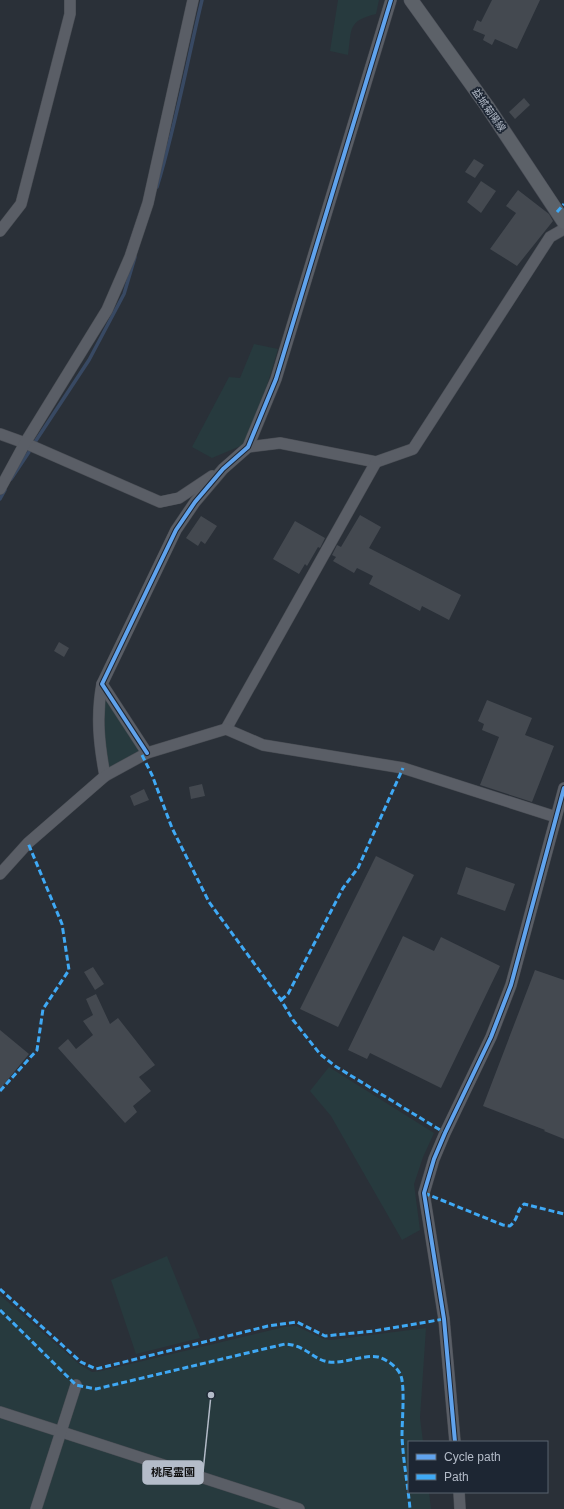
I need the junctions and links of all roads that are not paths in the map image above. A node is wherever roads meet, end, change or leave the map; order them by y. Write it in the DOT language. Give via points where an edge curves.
graph roads {
  1 [pos="70,0"];
  2 [pos="193,0"];
  3 [pos="390,0"];
  4 [pos="411,0"];
  5 [pos="564,222"];
  6 [pos="564,229"];
  7 [pos="0,231"];
  8 [pos="0,434"];
  9 [pos="25,443"];
  10 [pos="248,447"];
  11 [pos="376,462"];
  12 [pos="223,469"];
  13 [pos="0,490"];
  14 [pos="102,684"];
  15 [pos="226,729"];
  16 [pos="147,753"];
  17 [pos="104,776"];
  18 [pos="564,792"];
  19 [pos="556,817"];
  20 [pos="0,874"];
  21 [pos="76,1385"];
  22 [pos="0,1412"];
  23 [pos="61,1433"];
  24 [pos="455,1441"];
  25 [pos="459,1493"];
  26 [pos="36,1509"];
  27 [pos="299,1509"];
  28 [pos="460,1509"];
  1 -- 7 [label="street" via="70,14 21,204"];
  2 -- 9 [label="street" via="148,203 130,257 107,310"];
  3 -- 10 [label="street" via="276,379"];
  4 -- 5 [label="main road, 益城菊陽線" via="487,106"];
  6 -- 11 [label="street" via="550,237 413,449"];
  8 -- 9 [label="street"];
  9 -- 12 [label="street" via="160,502 179,498"];
  9 -- 13 [label="street"];
  10 -- 11 [label="street" via="280,443"];
  10 -- 12 [label="street"];
  11 -- 15 [label="street"];
  12 -- 14 [label="street" via="195,502 176,530"];
  14 -- 16 [label="street"];
  14 -- 17 [label="street" via="98,704 99,746"];
  15 -- 16 [label="street"];
  15 -- 19 [label="street" via="262,745 403,768"];
  16 -- 17 [label="street"];
  17 -- 20 [label="street" via="28,843"];
  18 -- 19 [label="street"];
  19 -- 24 [label="street" via="511,985 491,1037 442,1140 424,1193 444,1319"];
  21 -- 23 [label="street"];
  22 -- 23 [label="street"];
  23 -- 26 [label="street"];
  23 -- 27 [label="street"];
  25 -- 28 [label="street"];
}
